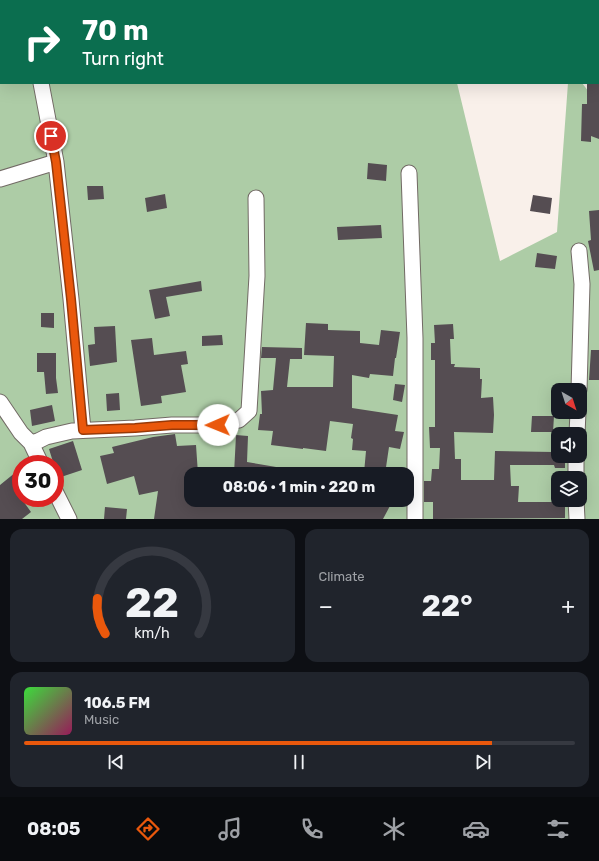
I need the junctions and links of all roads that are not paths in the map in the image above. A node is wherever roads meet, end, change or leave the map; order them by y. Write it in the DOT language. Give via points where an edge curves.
graph roads {
  1 [pos="41,84"];
  2 [pos="56,162"];
  3 [pos="409,173"];
  4 [pos="0,178"];
  5 [pos="256,198"];
  6 [pos="579,251"];
  7 [pos="579,383"];
  8 [pos="0,402"];
  9 [pos="83,430"];
  10 [pos="31,443"];
  11 [pos="37,455"];
  12 [pos="62,507"];
  13 [pos="577,507"];
  14 [pos="68,519"];
  15 [pos="415,519"];
  16 [pos="578,519"];
  1 -- 2 [label="street"];
  2 -- 4 [label="street"];
  2 -- 9 [label="street"];
  3 -- 15 [label="street" via="415,338"];
  5 -- 9 [label="street" via="257,276 249,411 238,420 218,425"];
  6 -- 7 [label="street" via="582,284"];
  8 -- 10 [label="street"];
  9 -- 10 [label="street" via="46,437"];
  10 -- 11 [label="street"];
  12 -- 14 [label="street"];
  13 -- 16 [label="street"];
}
